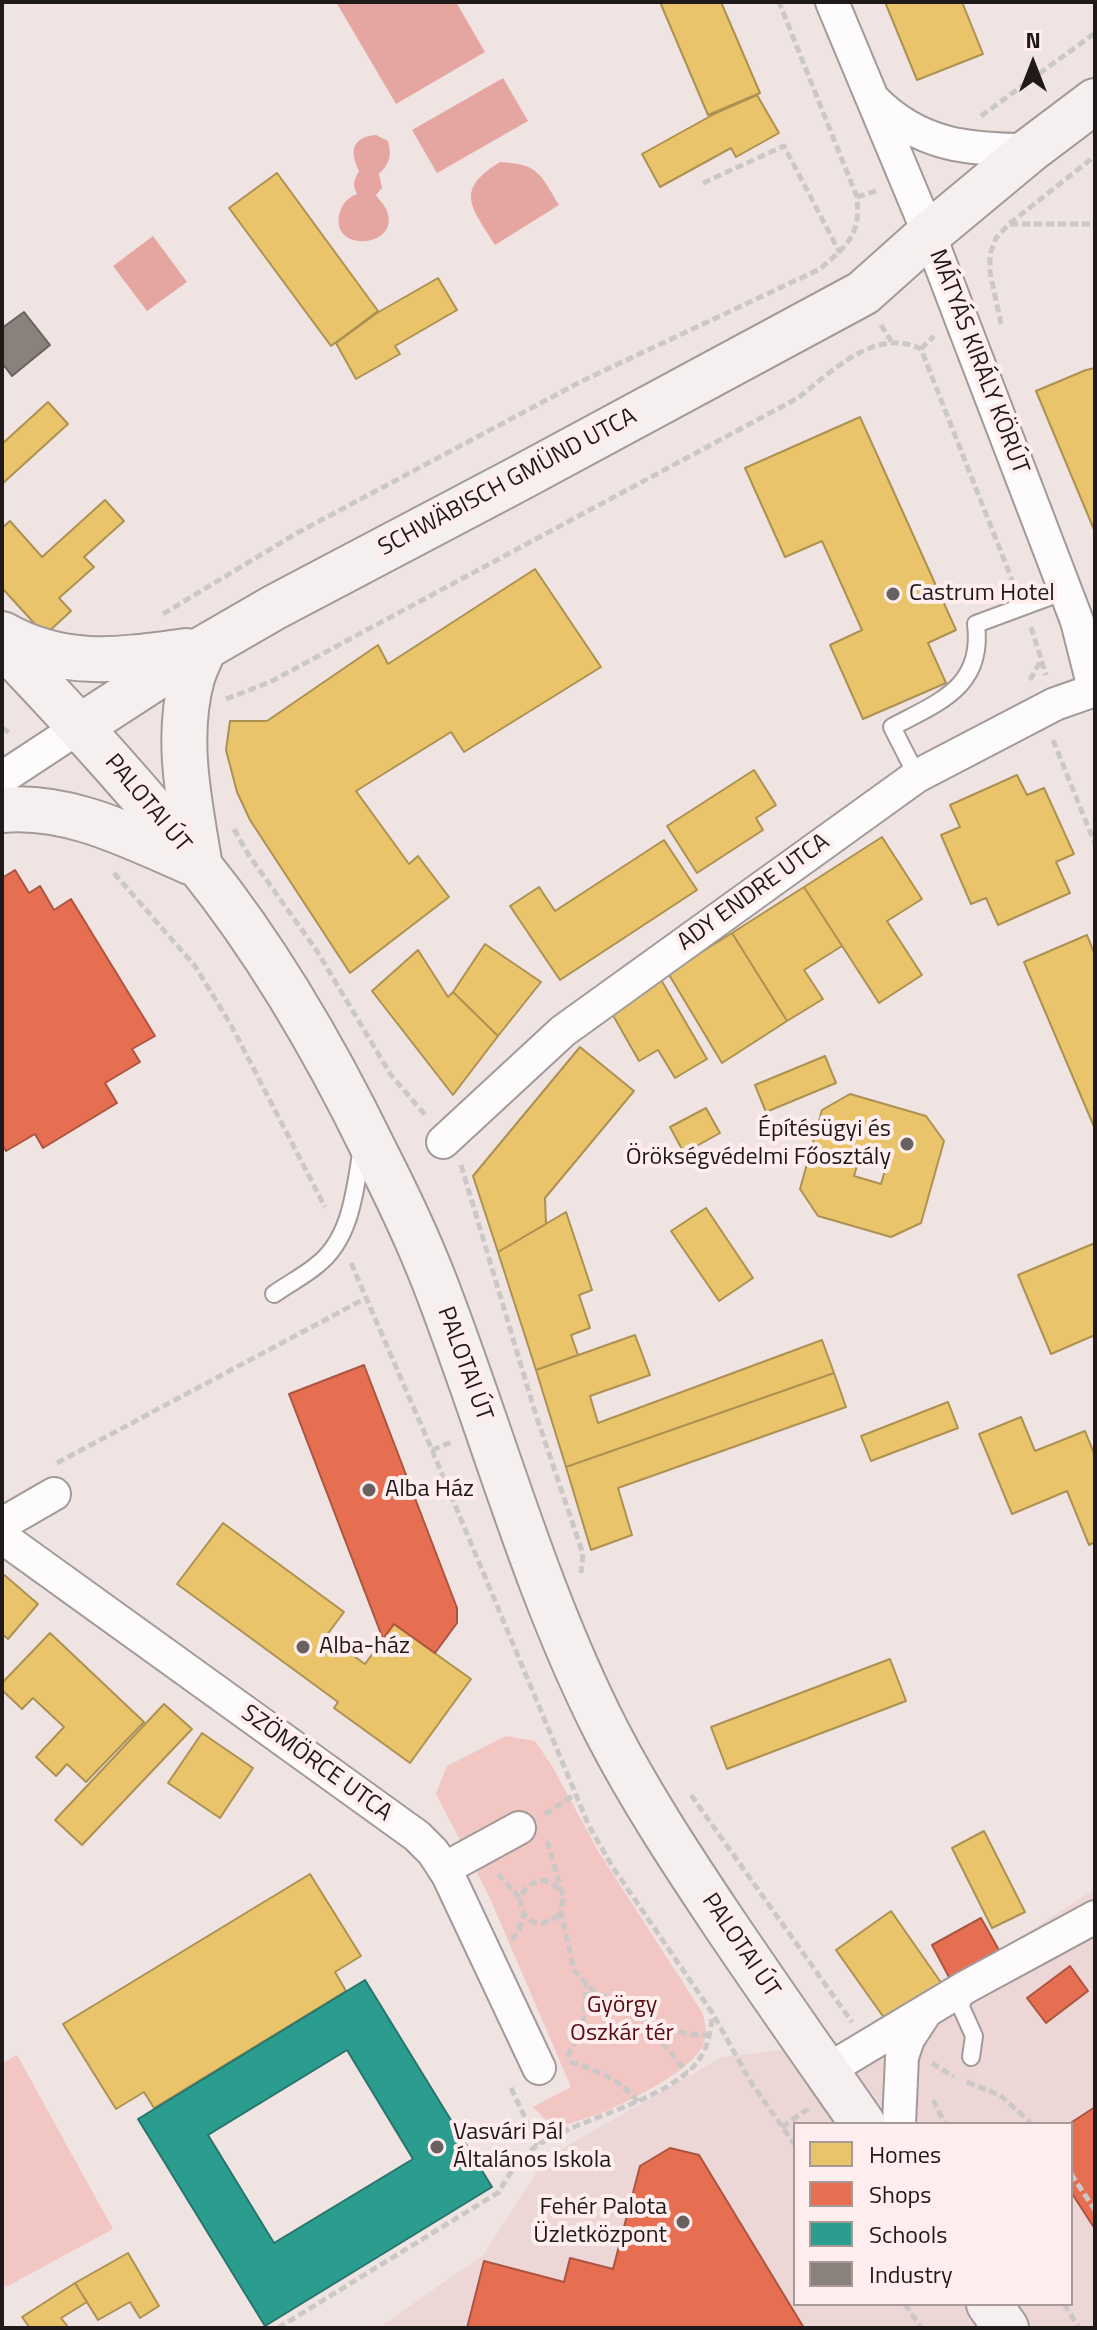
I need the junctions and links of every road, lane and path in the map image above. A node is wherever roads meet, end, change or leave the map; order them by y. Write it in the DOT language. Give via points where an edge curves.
graph roads {
  1 [pos="779,2"];
  2 [pos="832,2"];
  3 [pos="1095,33"];
  4 [pos="872,99"];
  5 [pos="1095,101"];
  6 [pos="977,119"];
  7 [pos="1030,150"];
  8 [pos="1095,156"];
  9 [pos="703,183"];
  10 [pos="1095,213"];
  11 [pos="1009,224"];
  12 [pos="1093,224"];
  13 [pos="929,234"];
  14 [pos="996,238"];
  15 [pos="839,252"];
  16 [pos="1065,591"];
  17 [pos="1022,607"];
  18 [pos="152,619"];
  19 [pos="2,634"];
  20 [pos="1033,634"];
  21 [pos="2,644"];
  22 [pos="204,649"];
  23 [pos="1095,691"];
  24 [pos="220,701"];
  25 [pos="81,726"];
  26 [pos="2,728"];
  27 [pos="33,758"];
  28 [pos="917,776"];
  29 [pos="2,778"];
  30 [pos="2,810"];
  31 [pos="228,819"];
  32 [pos="104,867"];
  33 [pos="200,867"];
  34 [pos="365,1131"];
  35 [pos="443,1142"];
  36 [pos="339,1236"];
  37 [pos="274,1294"];
  38 [pos="366,1298"];
  39 [pos="55,1479"];
  40 [pos="2,1524"];
  41 [pos="2,1537"];
  42 [pos="580,1577"];
  43 [pos="684,1786"];
  44 [pos="574,1795"];
  45 [pos="536,1826"];
  46 [pos="444,1869"];
  47 [pos="563,1896"];
  48 [pos="561,1913"];
  49 [pos="1092,1919"];
  50 [pos="820,1978"];
  51 [pos="586,1981"];
  52 [pos="966,1987"];
  53 [pos="926,2010"];
  54 [pos="713,2014"];
  55 [pos="644,2020"];
  56 [pos="710,2035"];
  57 [pos="971,2057"];
  58 [pos="539,2068"];
  59 [pos="826,2071"];
  60 [pos="687,2073"];
  61 [pos="956,2078"];
  62 [pos="511,2088"];
  63 [pos="638,2102"];
  64 [pos="862,2122"];
  65 [pos="899,2122"];
  66 [pos="1030,2122"];
  67 [pos="793,2142"];
  68 [pos="538,2145"];
  69 [pos="1073,2177"];
  70 [pos="1095,2210"];
  71 [pos="906,2306"];
  72 [pos="990,2306"];
  73 [pos="1065,2306"];
  74 [pos="278,2328"];
  75 [pos="921,2328"];
  76 [pos="1006,2328"];
  77 [pos="1079,2328"];
  1 -- 15 [label="path" via="857,197 856,232"];
  2 -- 4 [label="street"];
  3 -- 6 [label="path"];
  4 -- 7 [label="street" via="907,127 948,144"];
  4 -- 13 [label="street"];
  5 -- 7 [label="main road, MÁTYÁS KIRÁLY KÖRÚT"];
  7 -- 13 [label="main road, MÁTYÁS KIRÁLY KÖRÚT"];
  8 -- 11 [label="path"];
  9 -- 15 [label="path" via="784,146"];
  10 -- 12 [label="path"];
  11 -- 12 [label="path"];
  11 -- 14 [label="path"];
  13 -- 16 [label="street, MÁTYÁS KIRÁLY KÖRÚT"];
  13 -- 22 [label="main road, SCHWÄBISCH GMÜND UTCA" via="863,293"];
  15 -- 18 [label="path" via="820,269 582,381 351,504"];
  16 -- 17 [label="lane"];
  16 -- 23 [label="street, MÁTYÁS KIRÁLY KÖRÚT"];
  17 -- 20 [label="path"];
  17 -- 24 [label="path" via="921,349 891,341 853,355 798,398 270,682"];
  17 -- 28 [label="lane" via="976,624 979,646 959,687 892,727"];
  19 -- 22 [label="main road" via="54,656 104,660"];
  21 -- 25 [label="main road, PALOTAI ÚT"];
  22 -- 25 [label="main road, SCHWÄBISCH GMÜND UTCA"];
  22 -- 33 [label="main road" via="192,677 184,739"];
  23 -- 28 [label="street, ADY ENDRE UTCA" via="1055,704"];
  25 -- 27 [label="street"];
  25 -- 33 [label="main road, PALOTAI ÚT"];
  26 -- 27 [label="path"];
  27 -- 29 [label="street"];
  28 -- 35 [label="street, ADY ENDRE UTCA" via="563,1031"];
  30 -- 33 [label="main road" via="54,812 94,821"];
  31 -- 35 [label="path" via="317,951 391,1075"];
  32 -- 36 [label="path" via="195,966"];
  33 -- 34 [label="main road, PALOTAI ÚT" via="296,1005"];
  34 -- 36 [label="lane" via="352,1206"];
  34 -- 59 [label="main road, PALOTAI ÚT" via="433,1278 533,1562 608,1734 669,1840"];
  35 -- 42 [label="path" via="456,1153 464,1172 583,1554"];
  36 -- 37 [label="lane" via="318,1264"];
  36 -- 38 [label="path"];
  38 -- 39 [label="path"];
  38 -- 44 [label="path"];
  39 -- 40 [label="street"];
  41 -- 46 [label="street, SZÖMÖRCE UTCA" via="417,1836"];
  43 -- 50 [label="path"];
  44 -- 45 [label="path"];
  44 -- 54 [label="path" via="612,1866"];
  45 -- 46 [label="street"];
  45 -- 47 [label="path"];
  46 -- 58 [label="street, SZÖMÖRCE UTCA"];
  47 -- 48 [label="path"];
  47 -- 48 [label="path" via="544,1880 531,1883 520,1905 538,1924"];
  48 -- 51 [label="path" via="574,1970"];
  49 -- 52 [label="street"];
  51 -- 55 [label="path" via="596,1994 618,1998"];
  51 -- 63 [label="path" via="585,2018 565,2060 603,2073"];
  52 -- 53 [label="street"];
  52 -- 57 [label="lane" via="961,2007 974,2036"];
  53 -- 59 [label="street"];
  53 -- 65 [label="street" via="902,2057"];
  54 -- 56 [label="path"];
  54 -- 67 [label="path"];
  55 -- 56 [label="path" via="671,2031"];
  55 -- 60 [label="path"];
  56 -- 60 [label="path"];
  59 -- 64 [label="main road, PALOTAI ÚT"];
  60 -- 63 [label="path"];
  61 -- 66 [label="path" via="1000,2095"];
  62 -- 68 [label="path"];
  63 -- 68 [label="path"];
  68 -- 74 [label="path" via="512,2168 499,2192"];
  69 -- 70 [label="path"];
  71 -- 75 [label="path"];
  72 -- 76 [label="main road"];
  73 -- 77 [label="path"];
}
